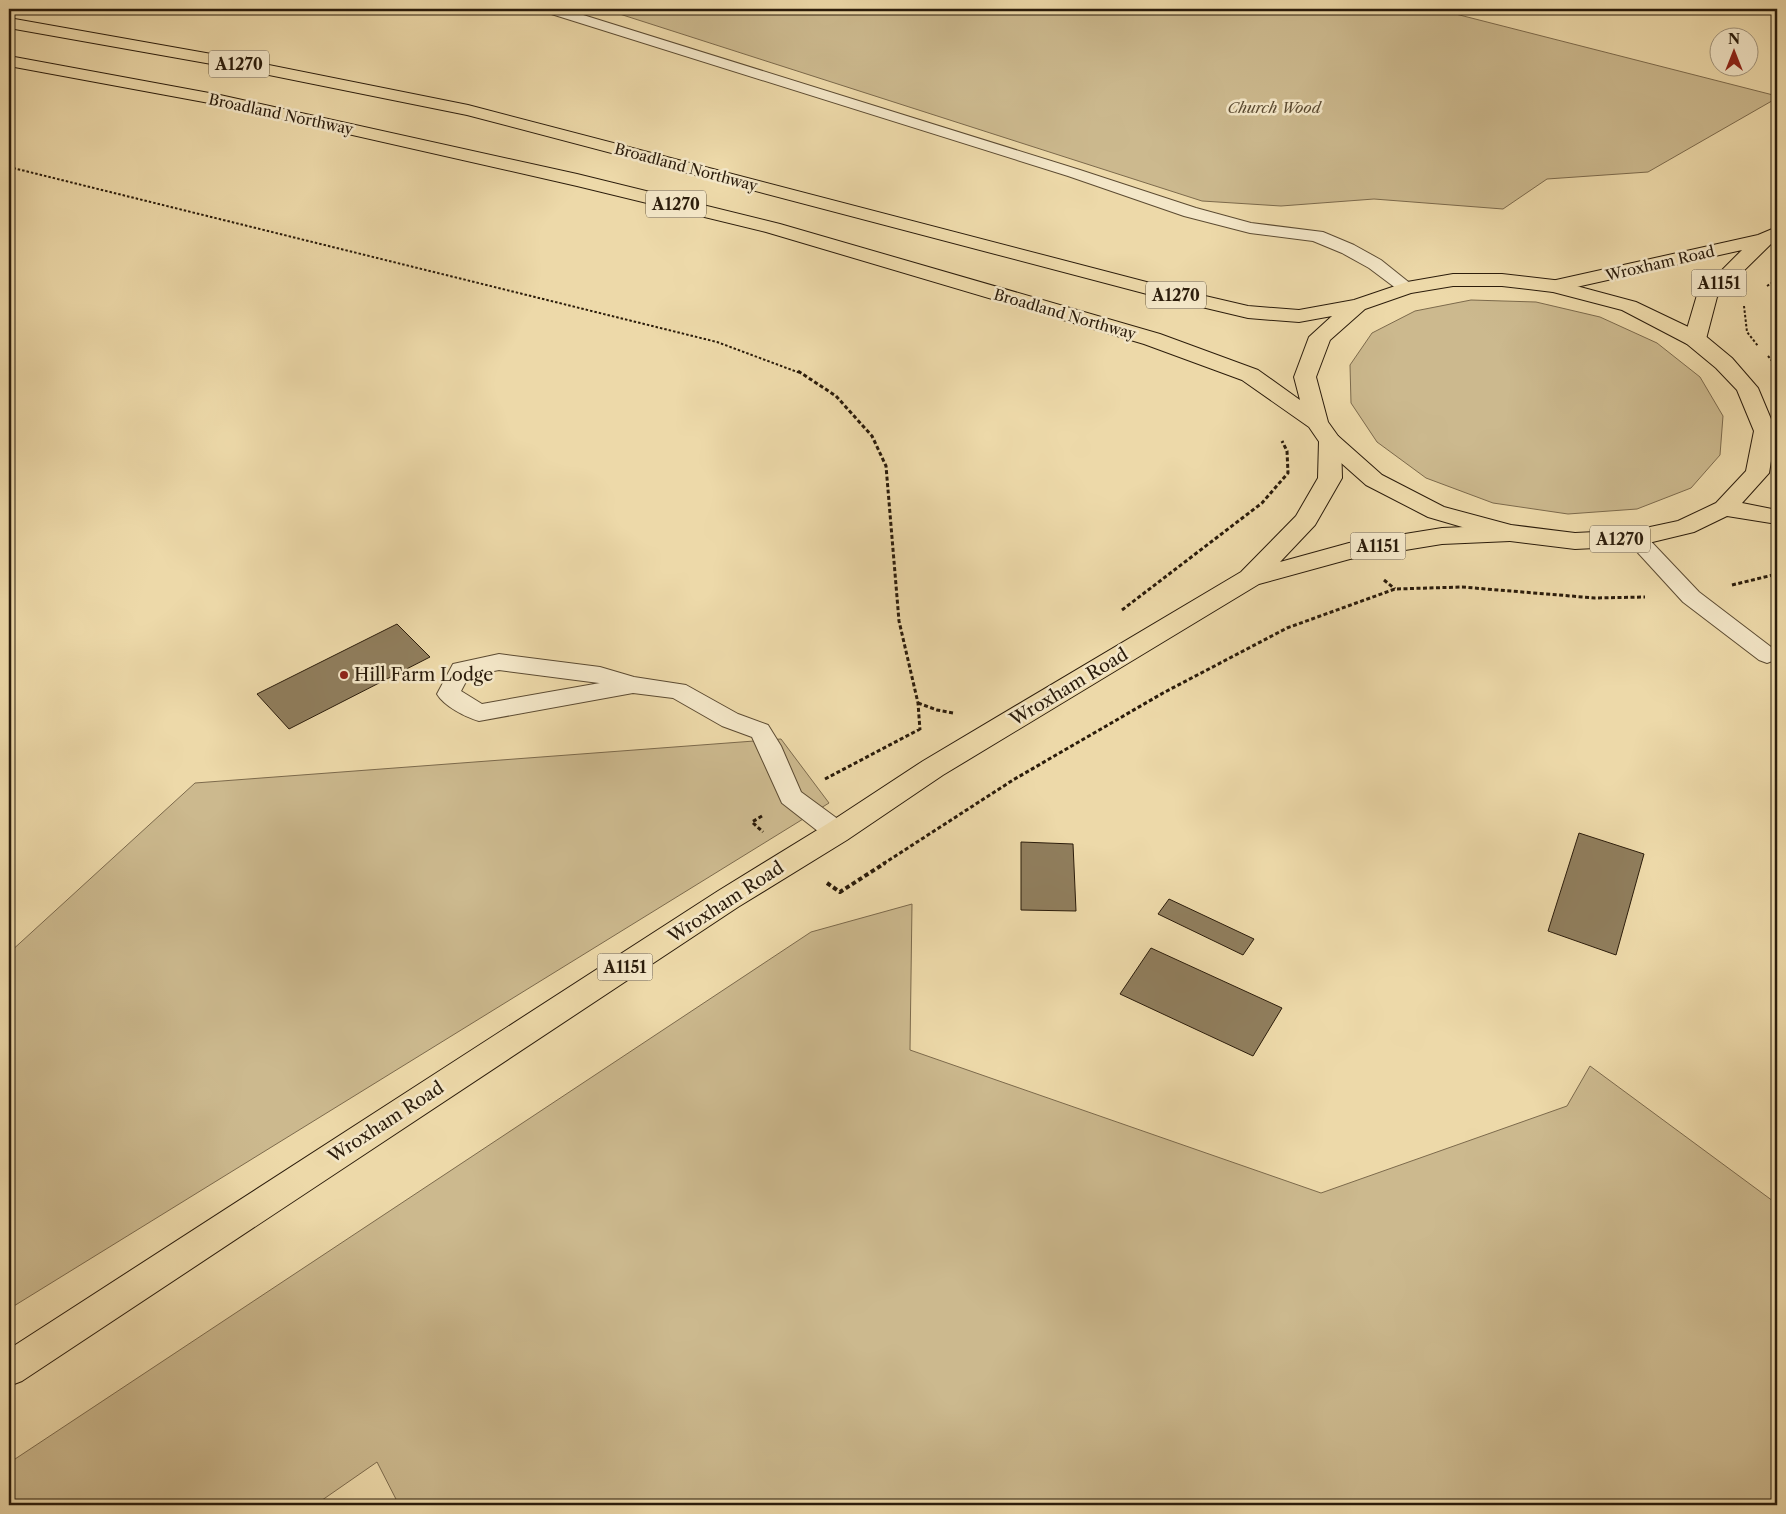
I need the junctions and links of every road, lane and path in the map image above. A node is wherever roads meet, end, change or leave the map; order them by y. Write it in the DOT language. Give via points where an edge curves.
graph roads {
  1 [pos="550,9"];
  2 [pos="9,23"];
  3 [pos="9,61"];
  4 [pos="9,167"];
  5 [pos="1771,236"];
  6 [pos="1554,286"];
  7 [pos="1407,288"];
  8 [pos="1707,295"];
  9 [pos="1358,305"];
  10 [pos="1694,339"];
  11 [pos="1760,348"];
  12 [pos="1766,354"];
  13 [pos="1777,367"];
  14 [pos="1747,388"];
  15 [pos="1777,412"];
  16 [pos="1324,432"];
  17 [pos="1280,437"];
  18 [pos="1724,508"];
  19 [pos="1777,517"];
  20 [pos="1510,533"];
  21 [pos="1636,538"];
  22 [pos="1777,574"];
  23 [pos="1250,578"];
  24 [pos="1691,597"];
  25 [pos="1115,616"];
  26 [pos="1768,656"];
  27 [pos="634,685"];
  28 [pos="918,703"];
  29 [pos="956,713"];
  30 [pos="933,768"];
  31 [pos="837,832"];
  32 [pos="792,859"];
  33 [pos="9,1369"];
  1 -- 7 [label="lane" via="1074,172 1190,212 1250,228 1317,236 1376,264"];
  2 -- 9 [label="main road, Broadland Northway / A1270" via="468,110 1248,312 1299,316"];
  3 -- 16 [label="main road, Broadland Northway / A1270" via="220,100 577,180 773,228 1152,339 1250,375"];
  4 -- 28 [label="path" via="717,342 797,371 836,396 872,436 886,466 899,621"];
  5 -- 6 [label="main road, Wroxham Road / A1151"];
  5 -- 8 [label="main road, Wroxham Road / A1151"];
  6 -- 7 [label="main road, A1270" via="1502,280 1452,280"];
  6 -- 10 [label="main road, A1270" via="1629,306"];
  7 -- 9 [label="main road, A1270"];
  8 -- 10 [label="main road, Wroxham Road / A1151"];
  8 -- 11 [label="path" via="1744,306 1747,332"];
  9 -- 16 [label="main road, A1270" via="1320,337 1305,377"];
  10 -- 14 [label="main road, A1270" via="1724,362"];
  12 -- 13 [label="path"];
  14 -- 15 [label="main road, A1270"];
  14 -- 18 [label="main road, A1270" via="1764,431 1758,473"];
  16 -- 20 [label="main road, A1270" via="1374,480 1436,512"];
  16 -- 23 [label="main road, Wroxham Road / A1151" via="1330,478 1306,520"];
  17 -- 25 [label="path" via="1287,451 1288,474 1262,503"];
  18 -- 19 [label="main road"];
  18 -- 21 [label="main road, A1270" via="1685,527"];
  20 -- 21 [label="main road, A1270" via="1575,541"];
  20 -- 23 [label="main road, Wroxham Road / A1151" via="1442,536 1349,551"];
  21 -- 24 [label="lane"];
  22 -- 24 [label="path"];
  23 -- 30 [label="main road, Wroxham Road / A1151"];
  24 -- 26 [label="lane"];
  24 -- 32 [label="path" via="1595,598 1462,587 1395,589 1287,628 1163,693 1013,780 840,892"];
  27 -- 27 [label="lane" via="600,675 499,662 461,670 448,694 479,713"];
  27 -- 31 [label="lane" via="678,691 730,720 760,731 770,746 791,797"];
  28 -- 29 [label="path"];
  28 -- 30 [label="path" via="920,729"];
  30 -- 31 [label="main road, Wroxham Road / A1151"];
  31 -- 32 [label="main road, Wroxham Road / A1151"];
  32 -- 33 [label="main road, Wroxham Road / A1151"];
}
